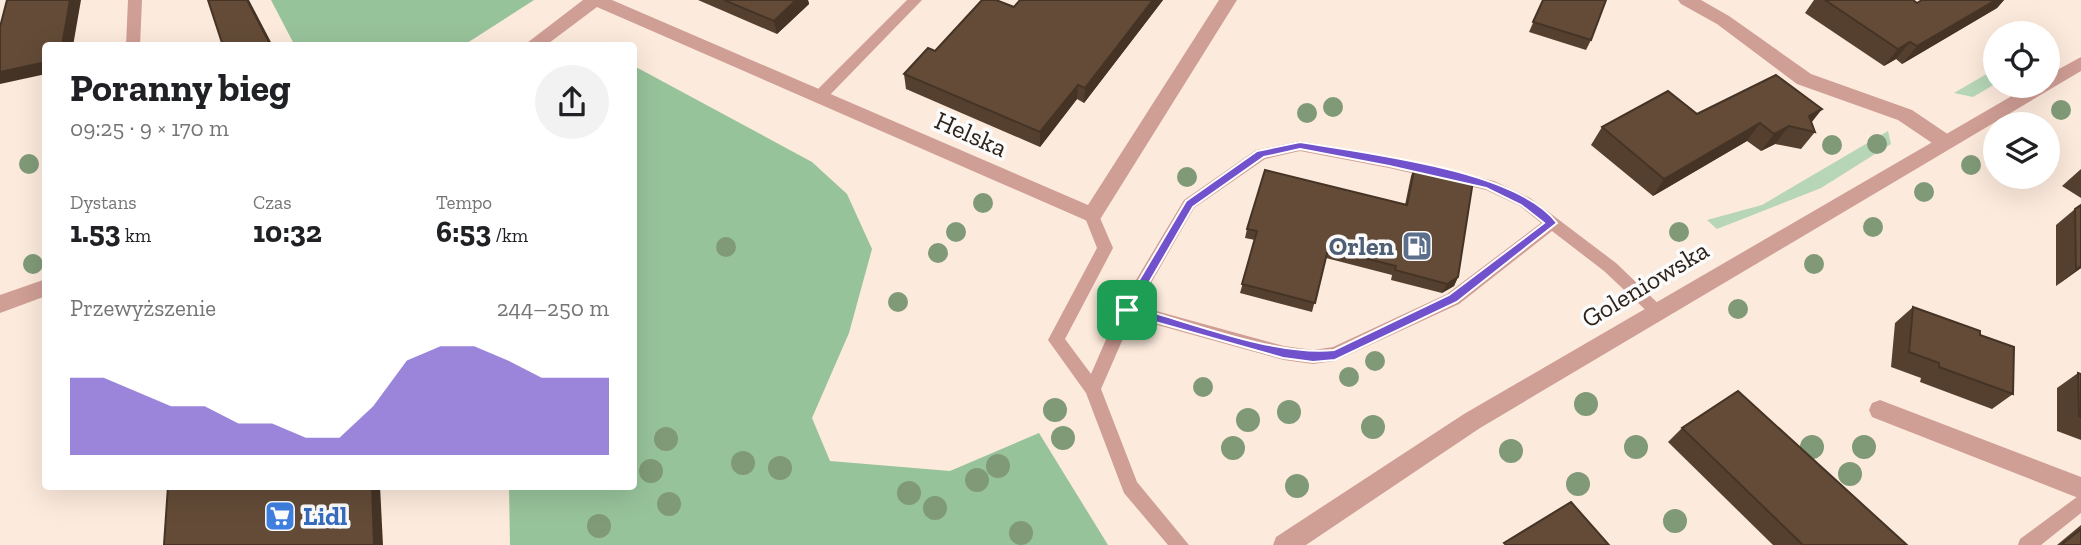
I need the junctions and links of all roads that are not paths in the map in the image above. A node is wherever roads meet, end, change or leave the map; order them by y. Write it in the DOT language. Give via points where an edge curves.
graph roads {
  1 [pos="135,0"];
  2 [pos="596,0"];
  3 [pos="915,0"];
  4 [pos="1228,0"];
  5 [pos="1687,0"];
  6 [pos="133,42"];
  7 [pos="538,42"];
  8 [pos="820,96"];
  9 [pos="2022,98"];
  10 [pos="1945,142"];
  11 [pos="1092,215"];
  12 [pos="1552,223"];
  13 [pos="42,288"];
  14 [pos="0,304"];
  15 [pos="1127,310"];
  16 [pos="1658,310"];
  17 [pos="1093,389"];
  18 [pos="1880,410"];
  19 [pos="2081,488"];
  20 [pos="2081,502"];
  21 [pos="1180,545"];
  22 [pos="1285,545"];
  23 [pos="2027,545"];
  1 -- 6 [label="lane"];
  2 -- 7 [label="street"];
  2 -- 8 [label="street, Helska"];
  3 -- 8 [label="lane"];
  4 -- 11 [label="street"];
  5 -- 10 [label="street" via="1723,20 1804,79 1905,115"];
  8 -- 11 [label="street, Helska"];
  9 -- 10 [label="street, Goleniowska"];
  10 -- 16 [label="street, Goleniowska"];
  11 -- 17 [label="lane" via="1105,248 1056,340"];
  12 -- 15 [label="lane" via="1453,299 1335,355 1283,353"];
  12 -- 15 [label="lane" via="1525,202 1489,184 1300,146 1261,154 1189,204"];
  12 -- 16 [label="lane"];
  13 -- 14 [label="street"];
  15 -- 17 [label="lane"];
  16 -- 22 [label="street, Goleniowska" via="1472,421"];
  17 -- 21 [label="lane" via="1130,487"];
  18 -- 19 [label="street"];
  20 -- 23 [label="lane"];
}
